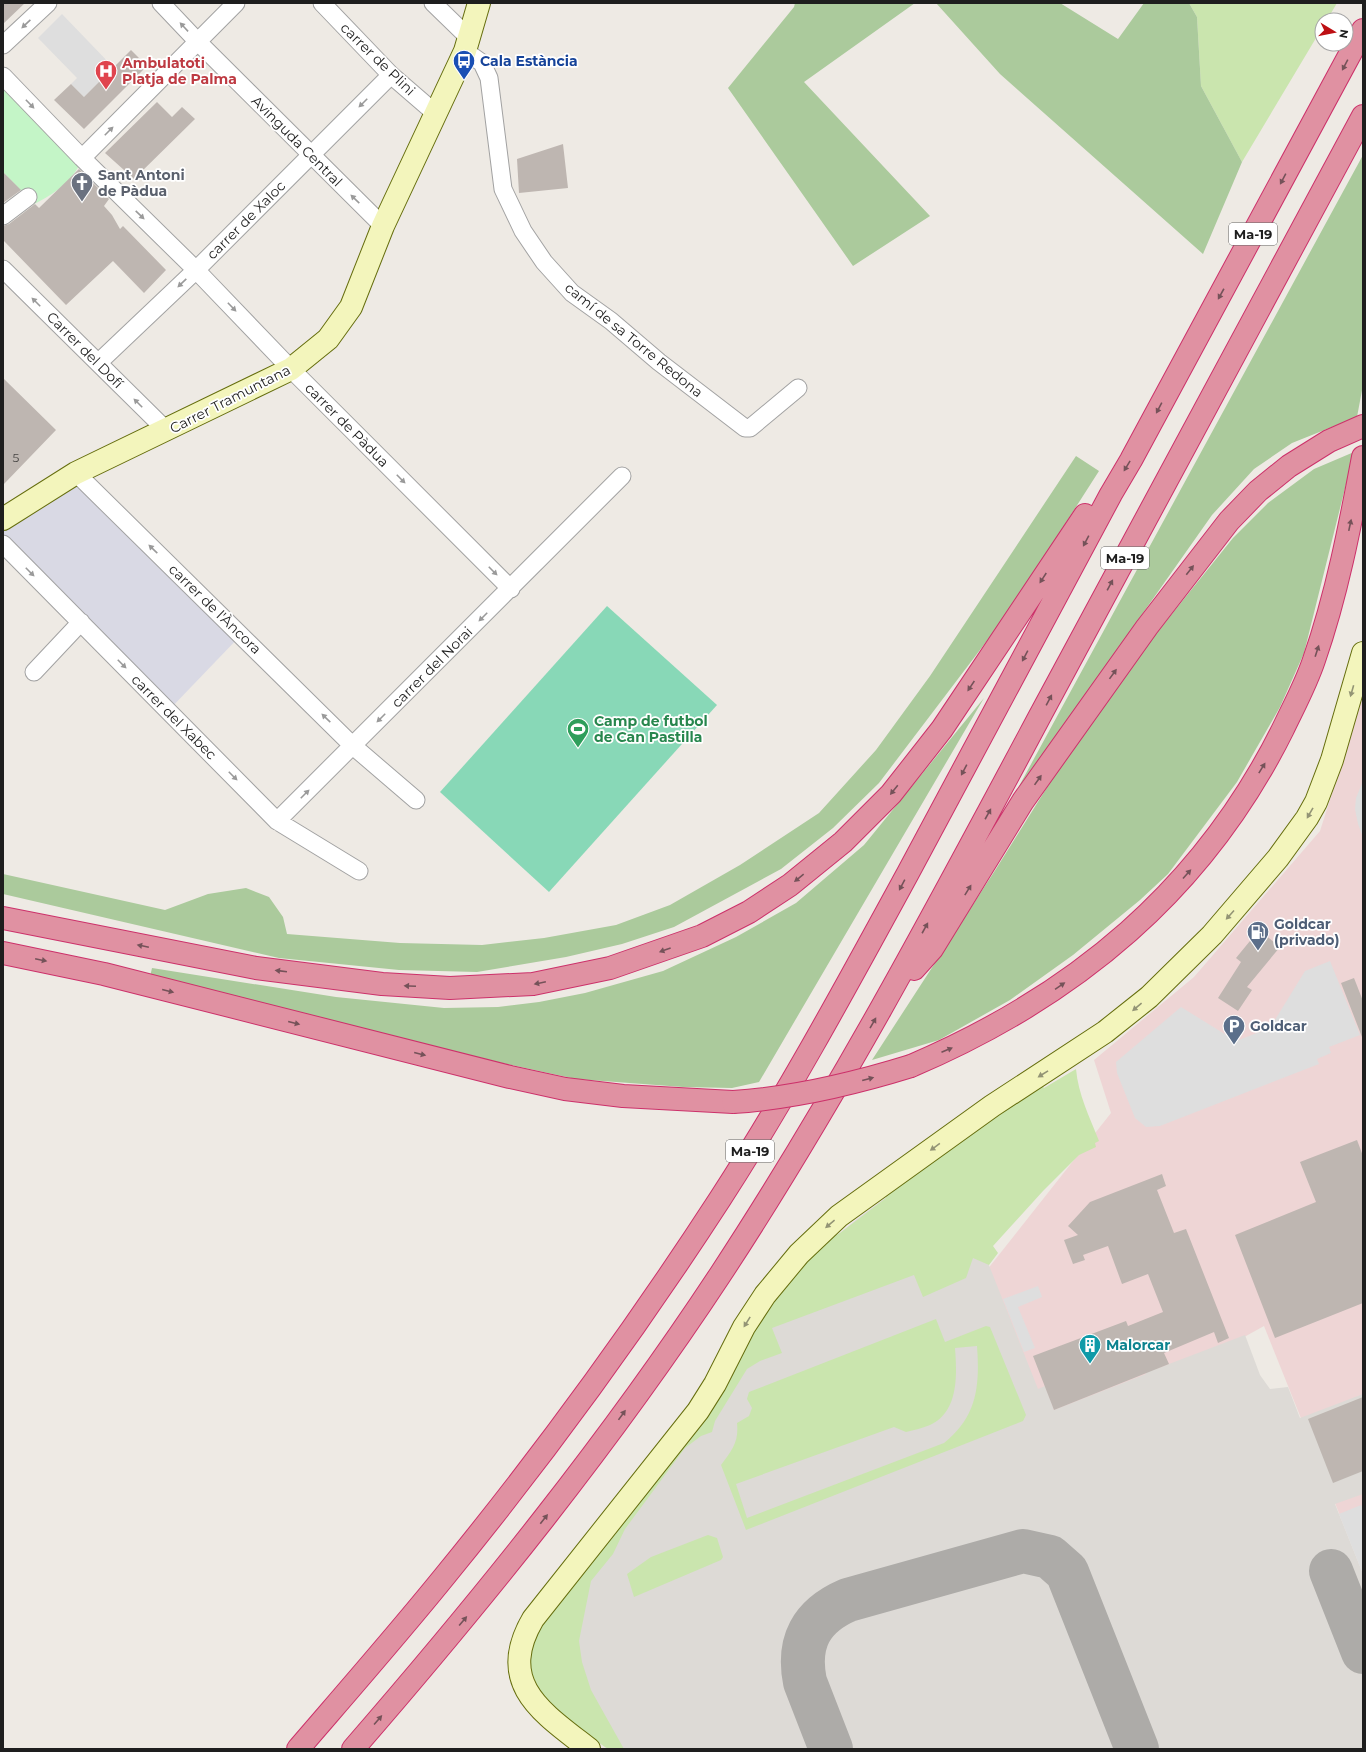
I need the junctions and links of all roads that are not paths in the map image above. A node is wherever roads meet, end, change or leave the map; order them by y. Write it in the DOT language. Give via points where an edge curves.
graph roads {
  1 [pos="48,3"];
  2 [pos="161,3"];
  3 [pos="236,3"];
  4 [pos="322,3"];
  5 [pos="433,3"];
  6 [pos="479,3"];
  7 [pos="1363,30"];
  8 [pos="198,42"];
  9 [pos="3,44"];
  10 [pos="467,44"];
  11 [pos="391,75"];
  12 [pos="3,76"];
  13 [pos="435,113"];
  14 [pos="1363,116"];
  15 [pos="311,156"];
  16 [pos="82,158"];
  17 [pos="28,197"];
  18 [pos="3,216"];
  19 [pos="383,226"];
  20 [pos="3,269"];
  21 [pos="196,270"];
  22 [pos="98,363"];
  23 [pos="292,369"];
  24 [pos="798,388"];
  25 [pos="1363,426"];
  26 [pos="166,430"];
  27 [pos="1363,457"];
  28 [pos="76,473"];
  29 [pos="622,476"];
  30 [pos="1111,494"];
  31 [pos="3,520"];
  32 [pos="3,544"];
  33 [pos="511,589"];
  34 [pos="81,622"];
  35 [pos="1363,653"];
  36 [pos="34,672"];
  37 [pos="354,746"];
  38 [pos="416,800"];
  39 [pos="278,821"];
  40 [pos="359,871"];
  41 [pos="6,917"];
  42 [pos="3,953"];
  43 [pos="886,1000"];
  44 [pos="298,1749"];
  45 [pos="353,1749"];
  46 [pos="589,1749"];
  1 -- 9 [label="street, one-way"];
  8 -- 2 [label="street, Avinguda Central, one-way"];
  3 -- 8 [label="street"];
  4 -- 11 [label="street, carrer de Plini"];
  5 -- 10 [label="street, camí de sa Torre Redona"];
  6 -- 10 [label="street, Carrer Tramuntana"];
  7 -- 30 [label="highway, Ma-19, one-way"];
  8 -- 15 [label="street, Avinguda Central"];
  16 -- 8 [label="street, one-way"];
  10 -- 13 [label="street, Carrer Tramuntana"];
  10 -- 24 [label="street, camí de sa Torre Redona" via="482,63 489,78 503,189 523,231 544,262 572,294 611,321 659,362 745,428 750,428"];
  11 -- 13 [label="street, carrer de Plini"];
  11 -- 15 [label="street, carrer de Xaloc, one-way"];
  12 -- 16 [label="street, carrer de Pàdua, one-way"];
  13 -- 19 [label="street, Carrer Tramuntana"];
  43 -- 14 [label="highway, Ma-19, one-way"];
  19 -- 15 [label="street, Avinguda Central, one-way"];
  15 -- 21 [label="street, carrer de Xaloc"];
  16 -- 21 [label="street, carrer de Pàdua, one-way"];
  17 -- 18 [label="street"];
  19 -- 23 [label="street, Carrer Tramuntana" via="352,307 328,340"];
  22 -- 20 [label="street, Carrer del Dofí, one-way"];
  21 -- 22 [label="street, carrer de Xaloc, one-way"];
  21 -- 23 [label="street, carrer de Pàdua, one-way"];
  26 -- 22 [label="street, Carrer del Dofí, one-way"];
  23 -- 26 [label="street, Carrer Tramuntana"];
  23 -- 33 [label="street, carrer de Pàdua, one-way"];
  43 -- 25 [label="highway, one-way" via="932,949 1023,801 1147,627 1220,532 1258,491 1289,466 1329,442"];
  26 -- 28 [label="street, Carrer Tramuntana"];
  42 -- 27 [label="highway, one-way, bridge" via="104,974 494,1073 558,1087 622,1096 733,1102 765,1100 808,1093 911,1066 996,1026 1084,969 1161,902 1217,837 1266,762 1314,662 1340,570"];
  28 -- 31 [label="street, Carrer Tramuntana"];
  37 -- 28 [label="street, carrer de l'Àncora, one-way"];
  29 -- 33 [label="street, carrer del Norai"];
  30 -- 41 [label="highway, one-way" via="1089,509 942,729 892,794 843,842 790,886 750,912 702,936 610,968 533,984 450,988 382,984 256,968"];
  30 -- 44 [label="highway, Ma-19, one-way" via="852,975 717,1204 608,1364 499,1509"];
  32 -- 34 [label="street, carrer del Xabec, one-way"];
  33 -- 37 [label="street, carrer del Norai, one-way"];
  34 -- 36 [label="street"];
  34 -- 39 [label="street, carrer del Xabec, one-way"];
  35 -- 46 [label="street, one-way" via="1332,760 1316,802 1260,881 1190,958 1127,1016 968,1123 822,1230 765,1295 744,1327 715,1384 688,1424 533,1618 524,1635 520,1653 520,1671 526,1689 543,1713"];
  37 -- 38 [label="street, carrer de l'Àncora"];
  39 -- 37 [label="street, one-way"];
  39 -- 40 [label="street, carrer del Xabec"];
  45 -- 43 [label="highway, Ma-19, one-way" via="511,1561 578,1475 662,1359 767,1202"];
}
